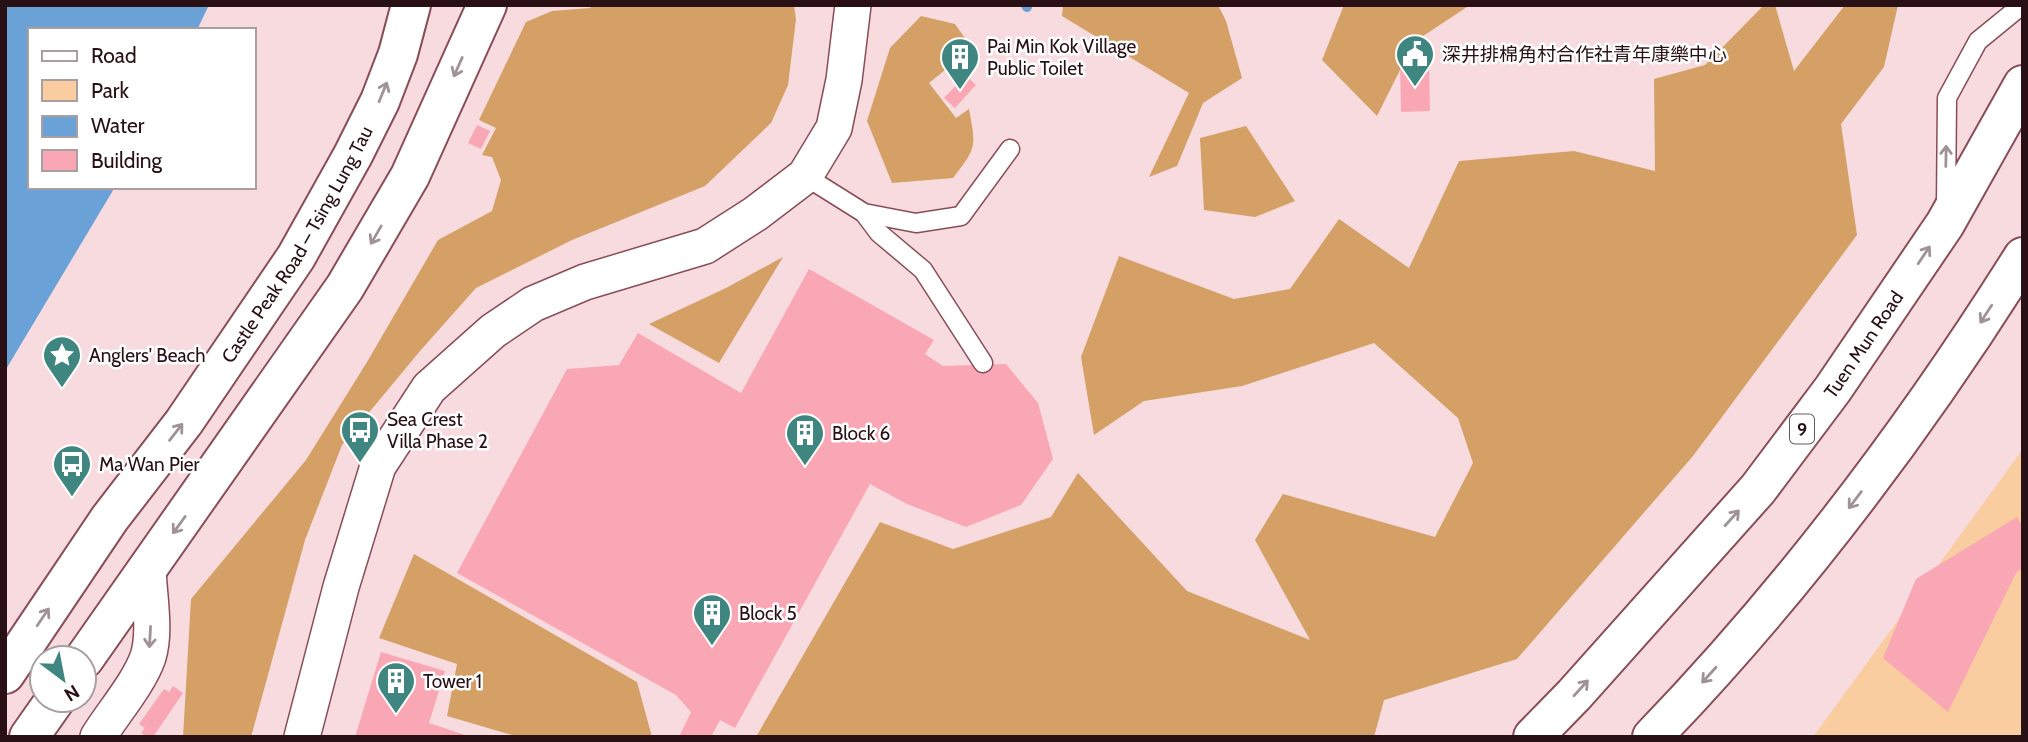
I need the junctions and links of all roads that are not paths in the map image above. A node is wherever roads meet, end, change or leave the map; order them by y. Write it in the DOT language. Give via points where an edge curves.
graph roads {
  1 [pos="411,5"];
  2 [pos="487,5"];
  3 [pos="853,5"];
  4 [pos="2022,5"];
  5 [pos="2023,85"];
  6 [pos="1010,149"];
  7 [pos="805,176"];
  8 [pos="864,213"];
  9 [pos="1945,224"];
  10 [pos="2023,257"];
  11 [pos="983,363"];
  12 [pos="148,569"];
  13 [pos="95,644"];
  14 [pos="5,674"];
  15 [pos="45,714"];
  16 [pos="29,737"];
  17 [pos="98,737"];
  18 [pos="302,737"];
  19 [pos="1533,737"];
  20 [pos="1651,737"];
  14 -- 1 [label="main road, Castle Peak Road – Tsing Lung Tau, one-way" via="296,257 380,101"];
  2 -- 12 [label="main road, one-way" via="410,176 345,287"];
  3 -- 7 [label="street" via="834,128"];
  9 -- 4 [label="lane, one-way" via="1947,98 1978,41"];
  5 -- 9 [label="main road, Tuen Mun Road / 9"];
  6 -- 8 [label="lane" via="961,216 916,223"];
  7 -- 8 [label="lane"];
  7 -- 18 [label="street" via="705,246 575,286 533,304 493,331 429,388 378,466"];
  8 -- 11 [label="lane" via="879,233 923,270"];
  19 -- 9 [label="main road, Tuen Mun Road / 9, one-way" via="1758,489 1833,389"];
  10 -- 20 [label="main road, one-way" via="1913,422 1835,528"];
  12 -- 13 [label="main road"];
  12 -- 17 [label="street, one-way" via="148,656"];
  15 -- 16 [label="main road"];
}
